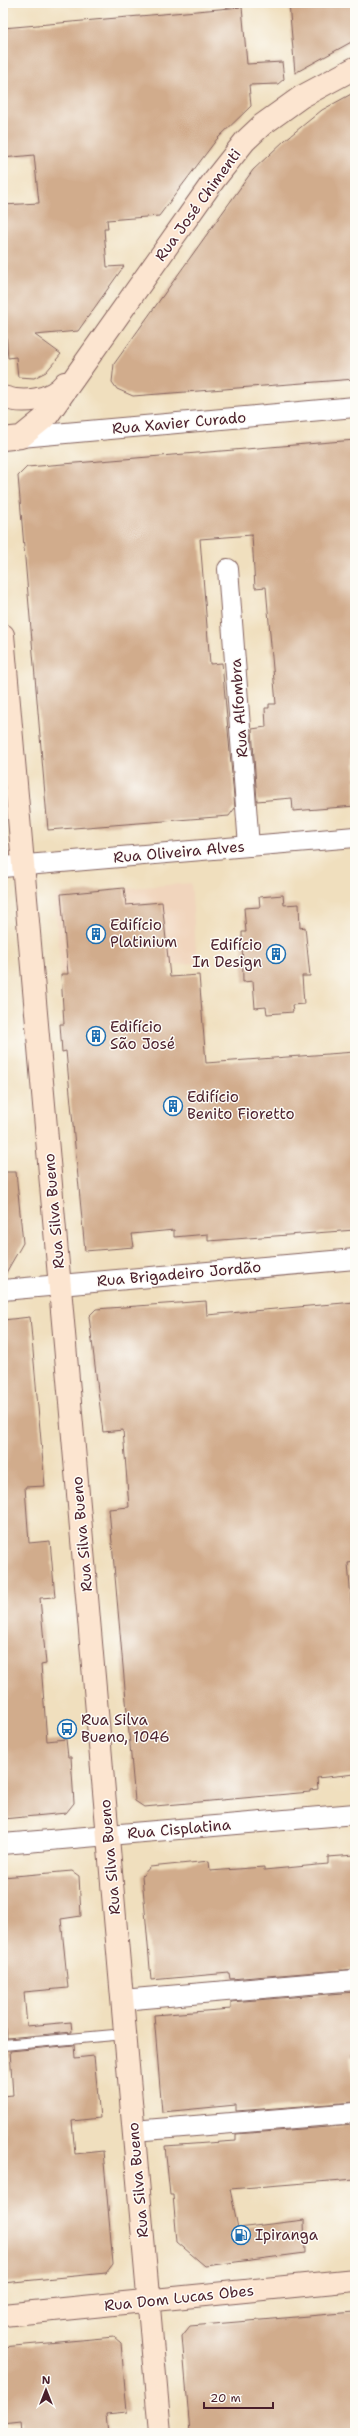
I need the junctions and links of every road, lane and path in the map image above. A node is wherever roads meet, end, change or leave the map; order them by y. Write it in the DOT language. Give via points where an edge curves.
graph roads {
  1 [pos="355,68"];
  2 [pos="74,377"];
  3 [pos="3,397"];
  4 [pos="355,407"];
  5 [pos="12,438"];
  6 [pos="228,569"];
  7 [pos="3,635"];
  8 [pos="355,837"];
  9 [pos="249,846"];
  10 [pos="13,866"];
  11 [pos="355,1259"];
  12 [pos="60,1285"];
  13 [pos="3,1290"];
  14 [pos="355,1814"];
  15 [pos="108,1835"];
  16 [pos="3,1844"];
  17 [pos="355,1980"];
  18 [pos="122,2000"];
  19 [pos="125,2034"];
  20 [pos="3,2045"];
  21 [pos="355,2113"];
  22 [pos="133,2131"];
  23 [pos="355,2280"];
  24 [pos="148,2301"];
  25 [pos="3,2315"];
  26 [pos="160,2433"];
  1 -- 2 [label="main road, Rua José Chimenti" via="301,97 262,125 245,141 214,180"];
  2 -- 3 [label="main road, Rua José Chimenti" via="66,381 59,390 42,399 13,401"];
  2 -- 5 [label="main road, Rua José Chimenti" via="71,385 48,415"];
  4 -- 5 [label="street, Rua Xavier Curado"];
  6 -- 9 [label="street, Rua Alfombra"];
  7 -- 10 [label="main road, Rua Silva Bueno"];
  8 -- 9 [label="street, Rua Oliveira Alves"];
  9 -- 10 [label="street, Rua Oliveira Alves"];
  10 -- 12 [label="main road, Rua Silva Bueno"];
  11 -- 12 [label="street, Rua Brigadeiro Jordão"];
  12 -- 13 [label="street, Rua Brigadeiro Jordão"];
  12 -- 15 [label="main road, Rua Silva Bueno"];
  14 -- 15 [label="street, Rua Cisplatina"];
  15 -- 16 [label="street, Rua Cisplatina"];
  15 -- 18 [label="main road, Rua Silva Bueno"];
  17 -- 18 [label="street"];
  18 -- 19 [label="main road, Rua Silva Bueno"];
  19 -- 20 [label="lane"];
  19 -- 22 [label="main road, Rua Silva Bueno"];
  21 -- 22 [label="street"];
  22 -- 24 [label="main road, Rua Silva Bueno"];
  23 -- 24 [label="main road, Rua Dom Lucas Obes"];
  24 -- 25 [label="main road, Rua Dom Lucas Obes"];
  24 -- 26 [label="main road, Rua Silva Bueno"];
}
